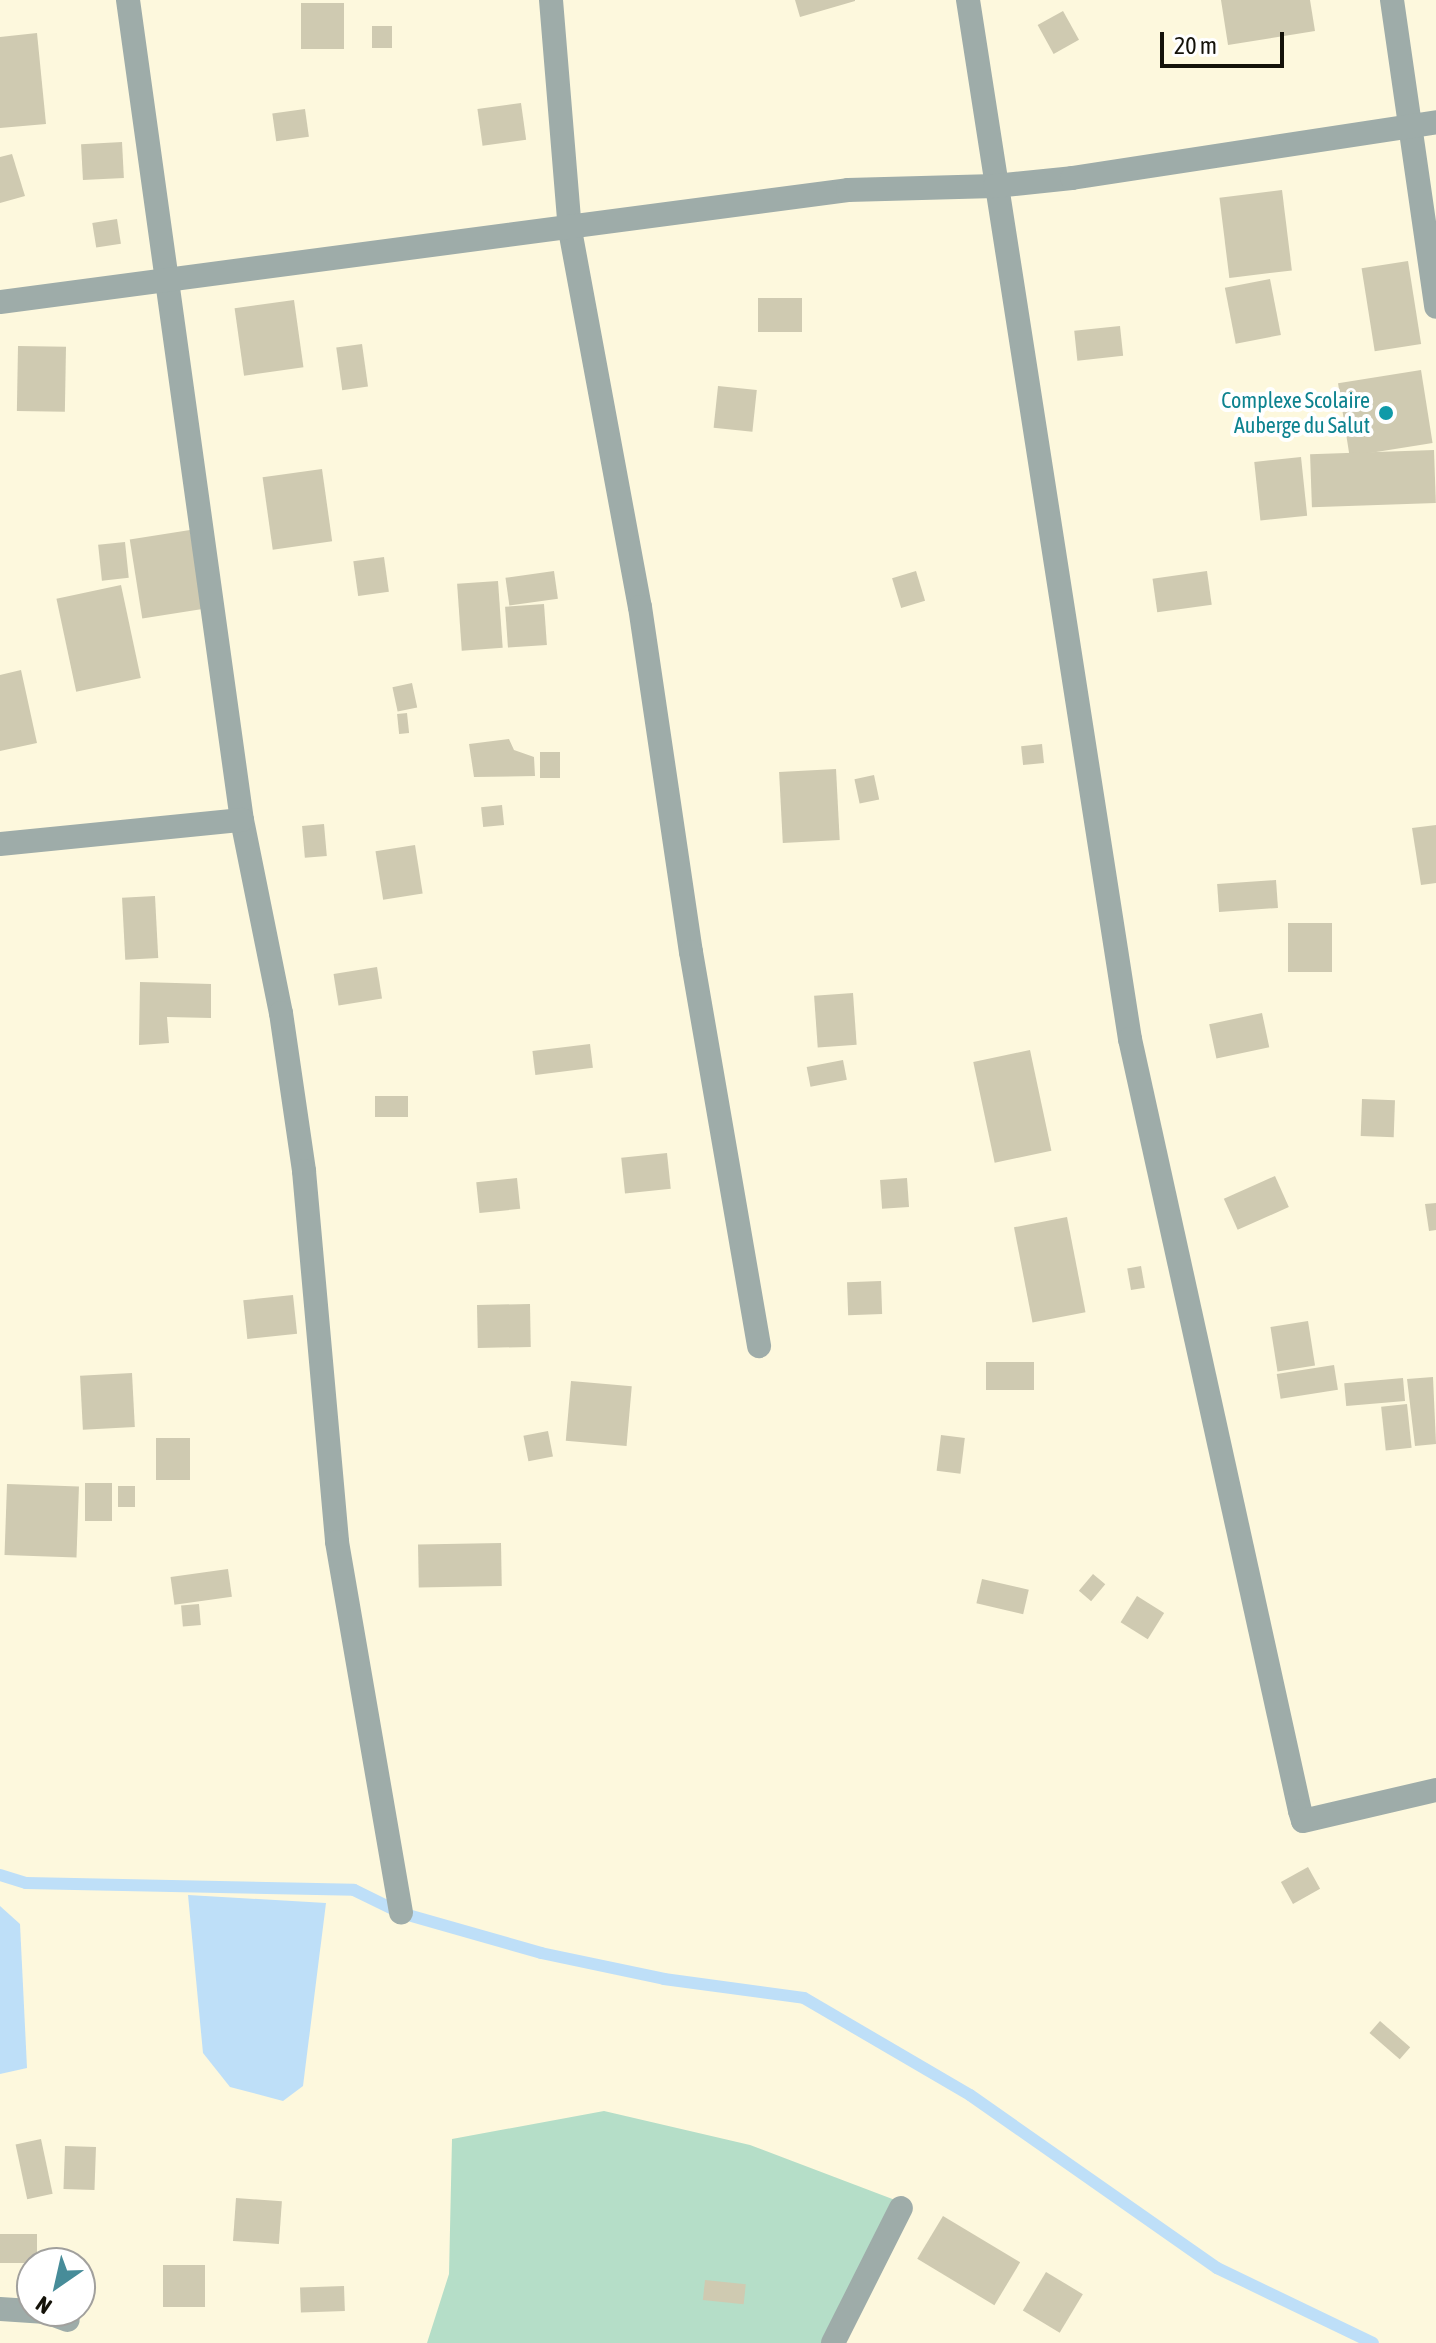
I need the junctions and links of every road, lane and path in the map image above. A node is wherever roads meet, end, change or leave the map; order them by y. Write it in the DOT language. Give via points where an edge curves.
graph roads {
  1 [pos="128,0"];
  2 [pos="551,0"];
  3 [pos="968,0"];
  4 [pos="1392,0"];
  5 [pos="1436,122"];
  6 [pos="1411,127"];
  7 [pos="995,186"];
  8 [pos="570,230"];
  9 [pos="165,276"];
  10 [pos="0,302"];
  11 [pos="1436,307"];
  12 [pos="242,820"];
  13 [pos="0,844"];
  14 [pos="759,1346"];
  15 [pos="1436,1790"];
  16 [pos="401,1913"];
  17 [pos="901,2208"];
  18 [pos="833,2343"];
  1 -- 9 [label="street"];
  2 -- 8 [label="street"];
  3 -- 7 [label="street"];
  4 -- 6 [label="street"];
  5 -- 6 [label="street"];
  6 -- 7 [label="street"];
  6 -- 11 [label="street"];
  7 -- 8 [label="street" via="848,190"];
  7 -- 15 [label="street" via="1130,1039 1300,1811 1303,1821"];
  8 -- 9 [label="street"];
  8 -- 14 [label="street" via="640,607 691,952"];
  9 -- 10 [label="street"];
  9 -- 12 [label="street"];
  12 -- 13 [label="street"];
  12 -- 16 [label="street" via="281,1013 304,1171 337,1542"];
  17 -- 18 [label="street"];
}
